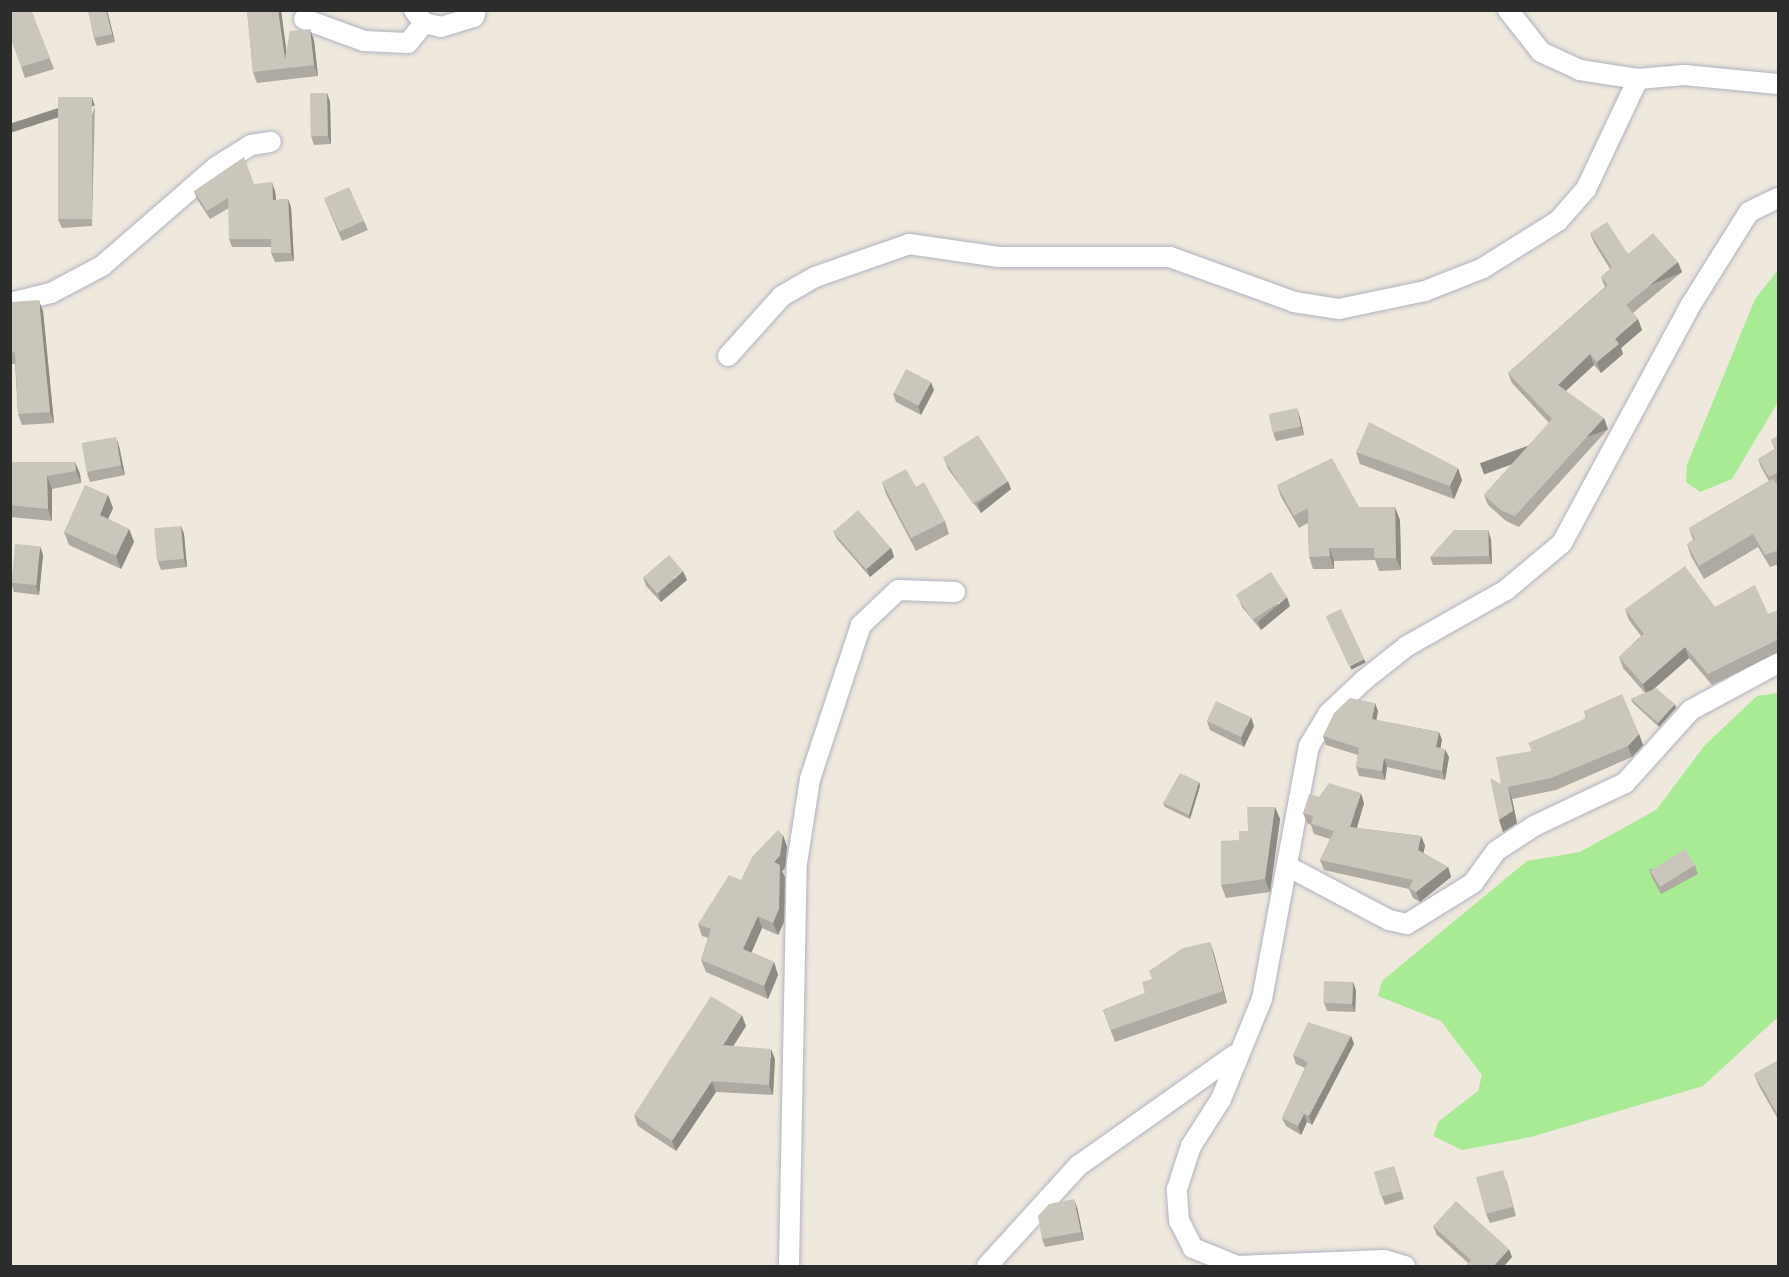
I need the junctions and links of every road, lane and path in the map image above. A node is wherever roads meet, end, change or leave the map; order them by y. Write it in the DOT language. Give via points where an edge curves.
graph roads {
  1 [pos="476,10"];
  2 [pos="1508,10"];
  3 [pos="419,17"];
  4 [pos="304,20"];
  5 [pos="1638,79"];
  6 [pos="1779,84"];
  7 [pos="271,142"];
  8 [pos="1779,198"];
  9 [pos="10,303"];
  10 [pos="728,356"];
  11 [pos="955,592"];
  12 [pos="1779,663"];
  13 [pos="1287,866"];
  14 [pos="1237,1053"];
  15 [pos="789,1266"];
  16 [pos="987,1266"];
  17 [pos="1405,1266"];
  1 -- 3 [label="street" via="474,17 441,27"];
  2 -- 5 [label="street" via="1541,52 1580,70"];
  3 -- 4 [label="street" via="408,43 364,41"];
  5 -- 6 [label="street" via="1684,75"];
  5 -- 10 [label="street" via="1586,189 1558,221 1483,268 1425,291 1339,309 1294,302 1170,257 999,257 909,244 815,277 783,296"];
  7 -- 9 [label="street" via="251,144 216,167 102,266 51,293"];
  8 -- 13 [label="street" via="1749,212 1690,306 1562,543 1506,590 1407,646 1328,714 1306,758"];
  11 -- 15 [label="street" via="898,590 861,625 810,779 797,863"];
  12 -- 13 [label="street" via="1691,710 1625,783 1587,796 1524,832 1496,851 1473,883 1407,924 1389,920"];
  13 -- 14 [label="street" via="1262,999"];
  14 -- 16 [label="street" via="1213,1076 1120,1132 1078,1166"];
  14 -- 17 [label="street" via="1221,1099 1191,1146 1177,1189 1179,1221 1193,1248 1237,1266 1384,1260"];
}
